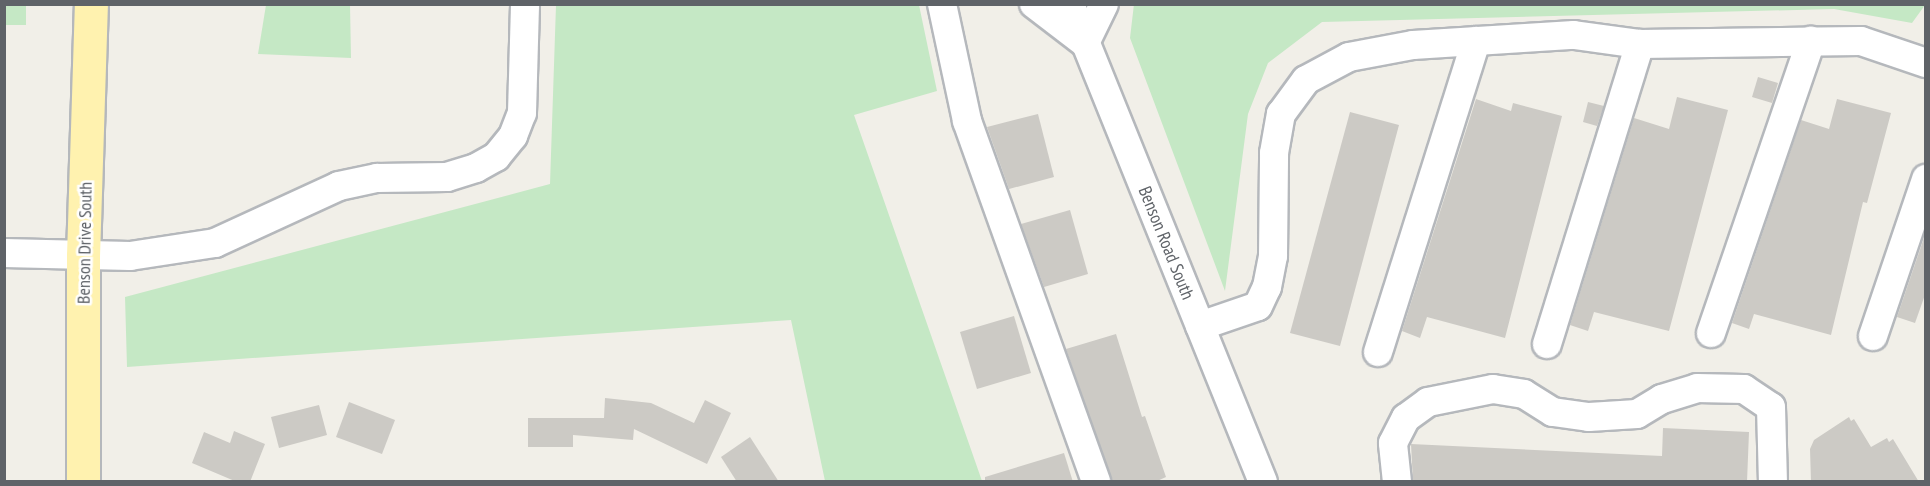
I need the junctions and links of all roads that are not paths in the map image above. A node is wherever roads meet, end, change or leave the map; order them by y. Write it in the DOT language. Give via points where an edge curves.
graph roads {
  1 [pos="90,4"];
  2 [pos="525,4"];
  3 [pos="942,4"];
  4 [pos="1034,4"];
  5 [pos="1070,4"];
  6 [pos="1104,4"];
  7 [pos="1476,41"];
  8 [pos="1811,41"];
  9 [pos="1085,43"];
  10 [pos="1640,44"];
  11 [pos="1926,63"];
  12 [pos="1926,179"];
  13 [pos="4,253"];
  14 [pos="83,256"];
  15 [pos="1200,326"];
  16 [pos="1711,333"];
  17 [pos="1873,336"];
  18 [pos="1547,344"];
  19 [pos="1378,352"];
  20 [pos="83,482"];
  21 [pos="1096,482"];
  22 [pos="1263,482"];
  23 [pos="1396,482"];
  24 [pos="1773,482"];
  1 -- 14 [label="main road, Benson Drive South"];
  2 -- 14 [label="street" via="522,114 513,136 496,157 447,177 376,178 339,186 215,243 130,256"];
  3 -- 21 [label="street" via="967,122"];
  4 -- 9 [label="street"];
  5 -- 9 [label="street, Benson Road South"];
  6 -- 9 [label="street"];
  7 -- 10 [label="street" via="1574,35"];
  7 -- 15 [label="street" via="1413,45 1349,57 1306,80 1281,114 1274,153 1273,256 1267,287 1258,306"];
  7 -- 19 [label="street"];
  8 -- 10 [label="street"];
  8 -- 11 [label="street" via="1861,41"];
  8 -- 16 [label="street"];
  9 -- 15 [label="street, Benson Road South"];
  10 -- 18 [label="street"];
  12 -- 17 [label="street"];
  13 -- 14 [label="street"];
  14 -- 20 [label="main road, Benson Drive South"];
  15 -- 22 [label="street, Benson Road South"];
  23 -- 24 [label="street" via="1393,443 1406,418 1428,402 1493,389 1524,394 1553,411 1589,417 1638,414 1662,399 1697,388 1744,389 1771,407"];
}
